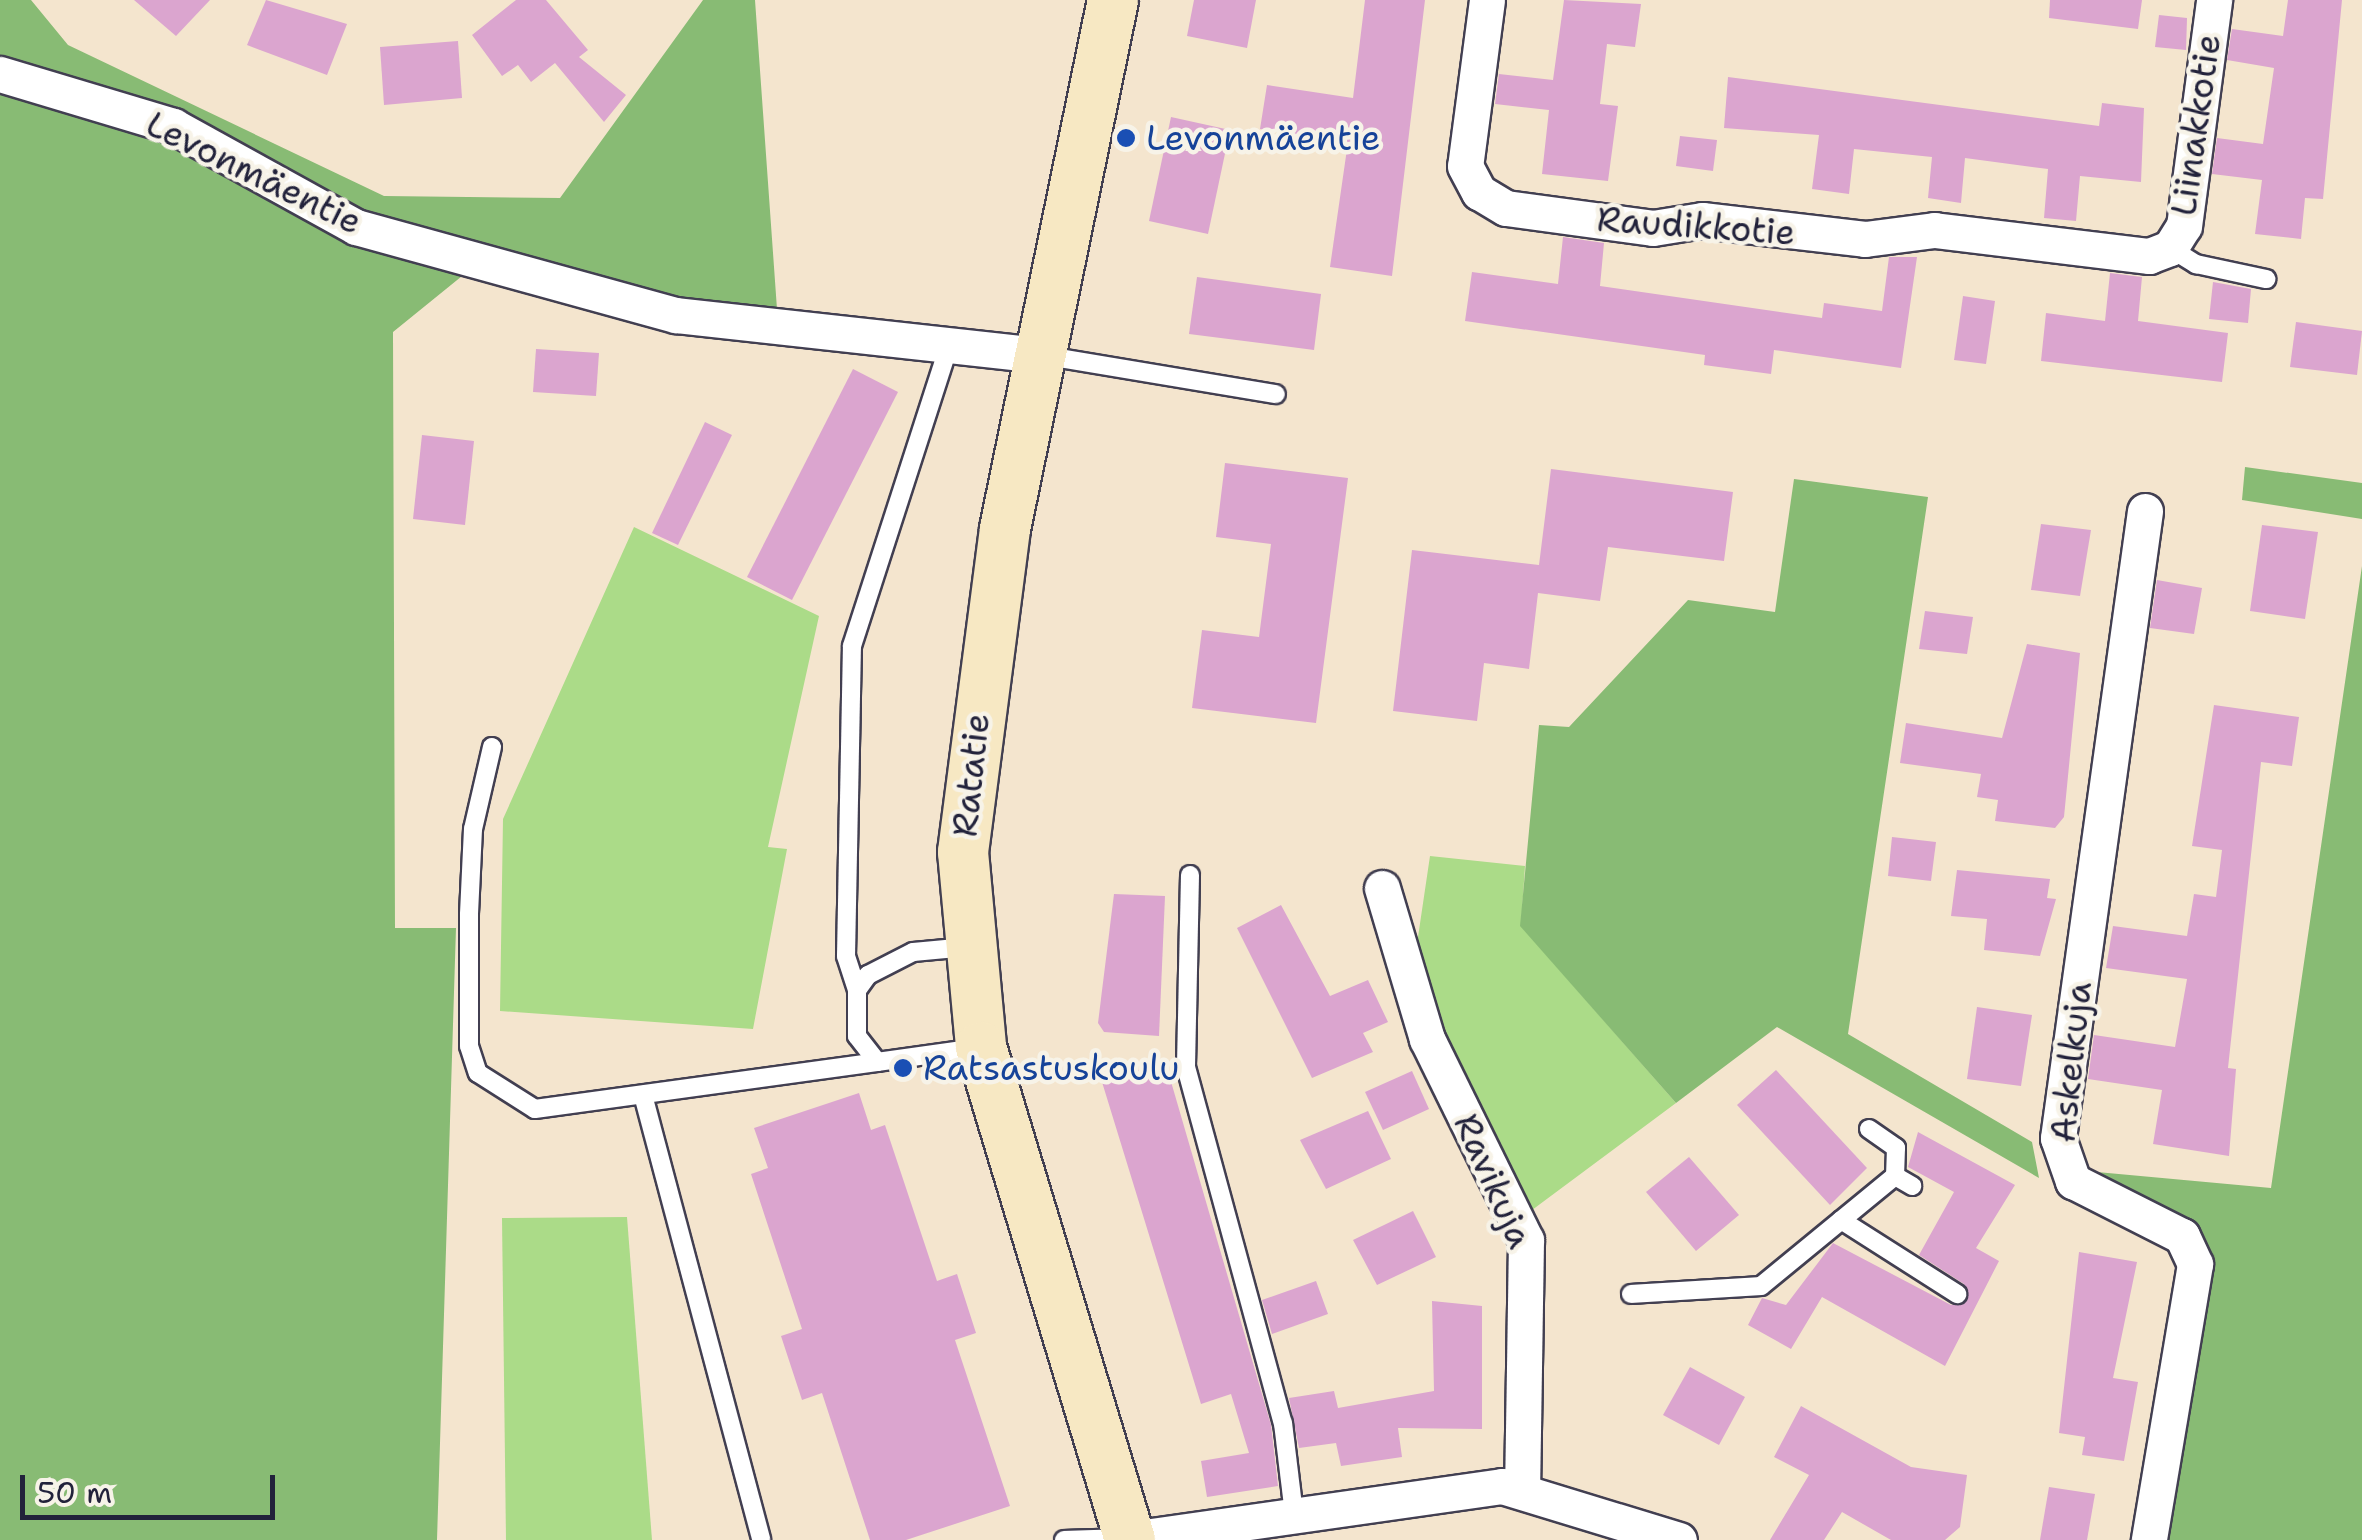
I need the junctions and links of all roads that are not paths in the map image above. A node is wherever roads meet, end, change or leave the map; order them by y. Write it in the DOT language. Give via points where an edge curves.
graph roads {
  1 [pos="1113,0"];
  2 [pos="1487,0"];
  3 [pos="2214,0"];
  4 [pos="0,74"];
  5 [pos="2170,248"];
  6 [pos="2266,279"];
  7 [pos="948,349"];
  8 [pos="1042,355"];
  9 [pos="1276,394"];
  10 [pos="2145,511"];
  11 [pos="492,748"];
  12 [pos="1190,875"];
  13 [pos="1382,888"];
  14 [pos="968,947"];
  15 [pos="857,990"];
  16 [pos="981,1047"];
  17 [pos="877,1062"];
  18 [pos="643,1095"];
  19 [pos="1870,1129"];
  20 [pos="1894,1176"];
  21 [pos="1912,1186"];
  22 [pos="1841,1220"];
  23 [pos="1631,1294"];
  24 [pos="1957,1294"];
  25 [pos="1522,1488"];
  26 [pos="1294,1514"];
  27 [pos="1130,1539"];
  28 [pos="761,1540"];
  29 [pos="1064,1540"];
  30 [pos="1679,1540"];
  31 [pos="2149,1540"];
  1 -- 8 [label="street, Ratatie"];
  2 -- 5 [label="street, Raudikkotie" via="1465,166 1480,192 1506,208 1653,228 1702,220 1865,239 1934,230 2148,256"];
  3 -- 5 [label="street, Liinakkotie" via="2184,226"];
  4 -- 7 [label="street, Levonmäentie" via="172,126 356,227 676,315"];
  5 -- 6 [label="lane" via="2196,264"];
  7 -- 8 [label="street, Levonmäentie"];
  7 -- 15 [label="lane" via="852,646 846,956"];
  8 -- 9 [label="lane, Levonmäentie"];
  8 -- 14 [label="street, Ratatie" via="970,760"];
  10 -- 31 [label="street, Askelkuja" via="2058,1138 2072,1181 2182,1236 2195,1264"];
  11 -- 18 [label="lane" via="474,828 469,915 469,1046 478,1073 535,1109"];
  12 -- 26 [label="lane" via="1186,1066 1282,1423"];
  13 -- 25 [label="street, Ravikuja" via="1427,1038 1526,1240"];
  14 -- 15 [label="lane" via="912,952"];
  14 -- 16 [label="street, Ratatie"];
  15 -- 17 [label="lane" via="857,1036"];
  16 -- 17 [label="lane"];
  16 -- 27 [label="street, Ratatie"];
  17 -- 18 [label="lane"];
  18 -- 28 [label="lane"];
  19 -- 20 [label="lane" via="1896,1148"];
  20 -- 21 [label="lane"];
  20 -- 22 [label="lane"];
  22 -- 23 [label="lane" via="1761,1286"];
  22 -- 24 [label="lane"];
  25 -- 26 [label="street"];
  25 -- 30 [label="street"];
  26 -- 27 [label="street"];
  27 -- 29 [label="lane"];
}
